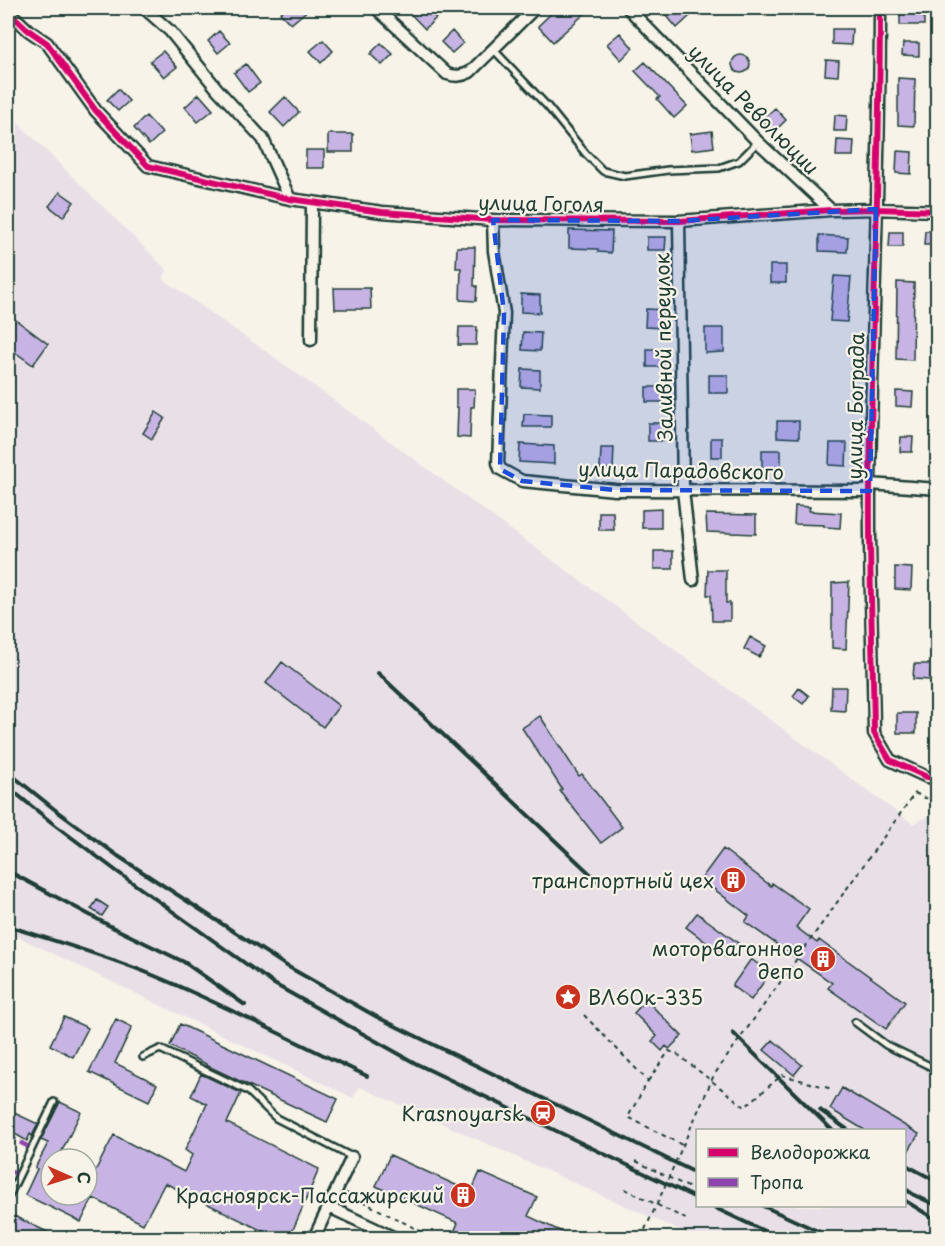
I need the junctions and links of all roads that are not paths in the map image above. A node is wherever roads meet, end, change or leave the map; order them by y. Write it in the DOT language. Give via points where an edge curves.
graph roads {
  1 [pos="144,8"];
  2 [pos="376,8"];
  3 [pos="536,8"];
  4 [pos="628,8"];
  5 [pos="880,8"];
  6 [pos="8,11"];
  7 [pos="494,50"];
  8 [pos="758,142"];
  9 [pos="290,199"];
  10 [pos="312,202"];
  11 [pos="876,209"];
  12 [pos="831,210"];
  13 [pos="938,212"];
  14 [pos="493,220"];
  15 [pos="679,221"];
  16 [pos="311,340"];
  17 [pos="870,488"];
  18 [pos="938,489"];
  19 [pos="683,490"];
  20 [pos="693,580"];
  21 [pos="932,778"];
  22 [pos="855,1023"];
  23 [pos="143,1057"];
  24 [pos="938,1070"];
  25 [pos="54,1102"];
  26 [pos="352,1157"];
  27 [pos="8,1198"];
  28 [pos="329,1208"];
  29 [pos="314,1239"];
  30 [pos="395,1239"];
  1 -- 9 [label="street" via="170,31 262,139"];
  2 -- 7 [label="street" via="447,74 463,76"];
  3 -- 7 [label="street"];
  4 -- 8 [label="street, улица Революции"];
  5 -- 11 [label="street, улица Бограда"];
  6 -- 9 [label="street, улица Гоголя" via="47,43 96,111 148,166"];
  7 -- 8 [label="lane" via="603,171 625,176 719,168 739,160"];
  8 -- 12 [label="street, улица Революции"];
  9 -- 10 [label="street, улица Гоголя"];
  10 -- 14 [label="street, улица Гоголя" via="382,212"];
  10 -- 16 [label="street"];
  11 -- 12 [label="street, улица Гоголя"];
  11 -- 13 [label="street, улица Гоголя"];
  11 -- 17 [label="street, улица Бограда"];
  12 -- 15 [label="street, улица Гоголя"];
  14 -- 15 [label="street, улица Гоголя"];
  14 -- 19 [label="street, улица Парадовского" via="504,313 500,469 522,481 615,490"];
  15 -- 19 [label="street, Заливной переулок"];
  17 -- 18 [label="street, улица Парадовского"];
  17 -- 19 [label="street, улица Парадовского"];
  17 -- 21 [label="street, улица Бограда" via="874,733 890,760"];
  19 -- 20 [label="street, Заливной переулок"];
  22 -- 24 [label="lane" via="886,1045"];
  23 -- 26 [label="lane" via="160,1048 248,1091 276,1118"];
  25 -- 27 [label="lane"];
  26 -- 28 [label="street"];
  28 -- 29 [label="street"];
  28 -- 30 [label="street"];
}
